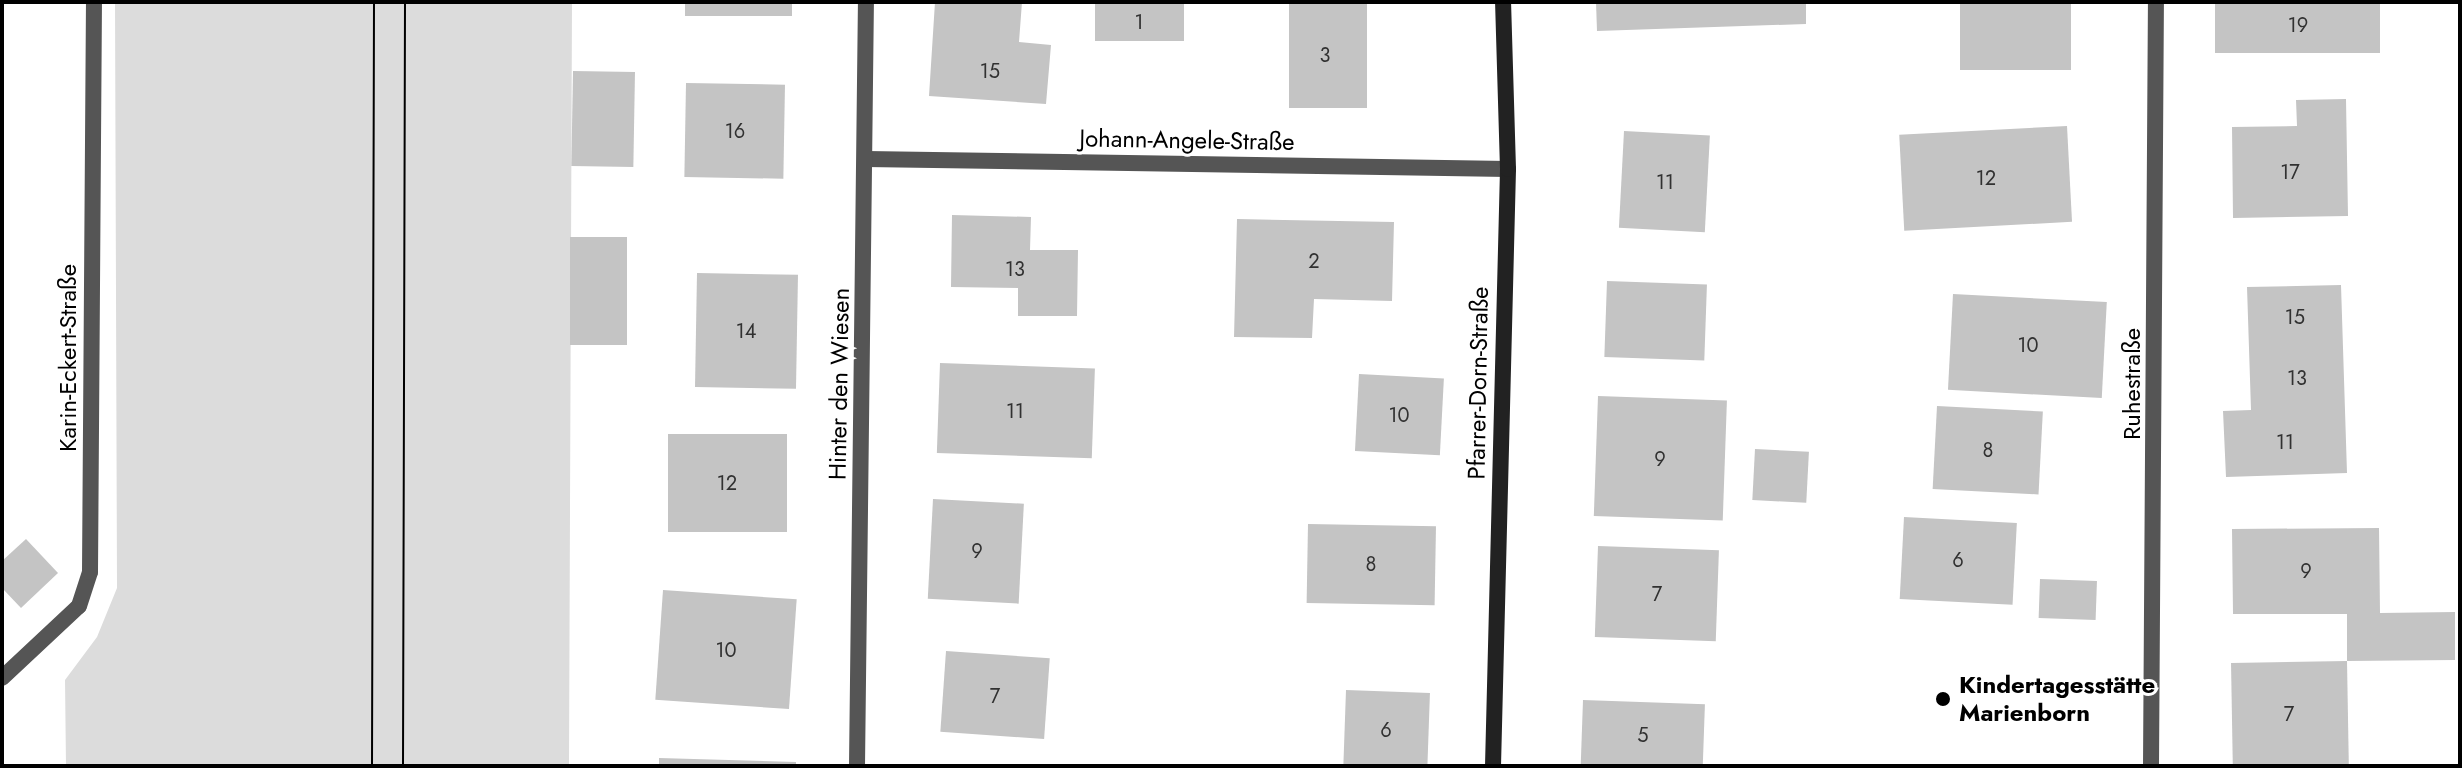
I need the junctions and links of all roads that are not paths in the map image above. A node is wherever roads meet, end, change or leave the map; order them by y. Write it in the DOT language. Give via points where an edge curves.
graph roads {
  1 [pos="94,2"];
  2 [pos="866,2"];
  3 [pos="1503,2"];
  4 [pos="2156,2"];
  5 [pos="866,159"];
  6 [pos="1508,169"];
  7 [pos="2,678"];
  8 [pos="857,766"];
  9 [pos="1493,766"];
  10 [pos="2151,766"];
  1 -- 7 [label="street, Karin-Eckert-Straße" via="90,572 79,606"];
  2 -- 5 [label="street, Hinter den Wiesen"];
  3 -- 6 [label="street, Pfarrer-Dorn-Straße"];
  4 -- 10 [label="street, Ruhestraße"];
  5 -- 6 [label="street, Johann-Angele-Straße"];
  5 -- 8 [label="street, Hinter den Wiesen"];
  6 -- 9 [label="street, Pfarrer-Dorn-Straße"];
}
